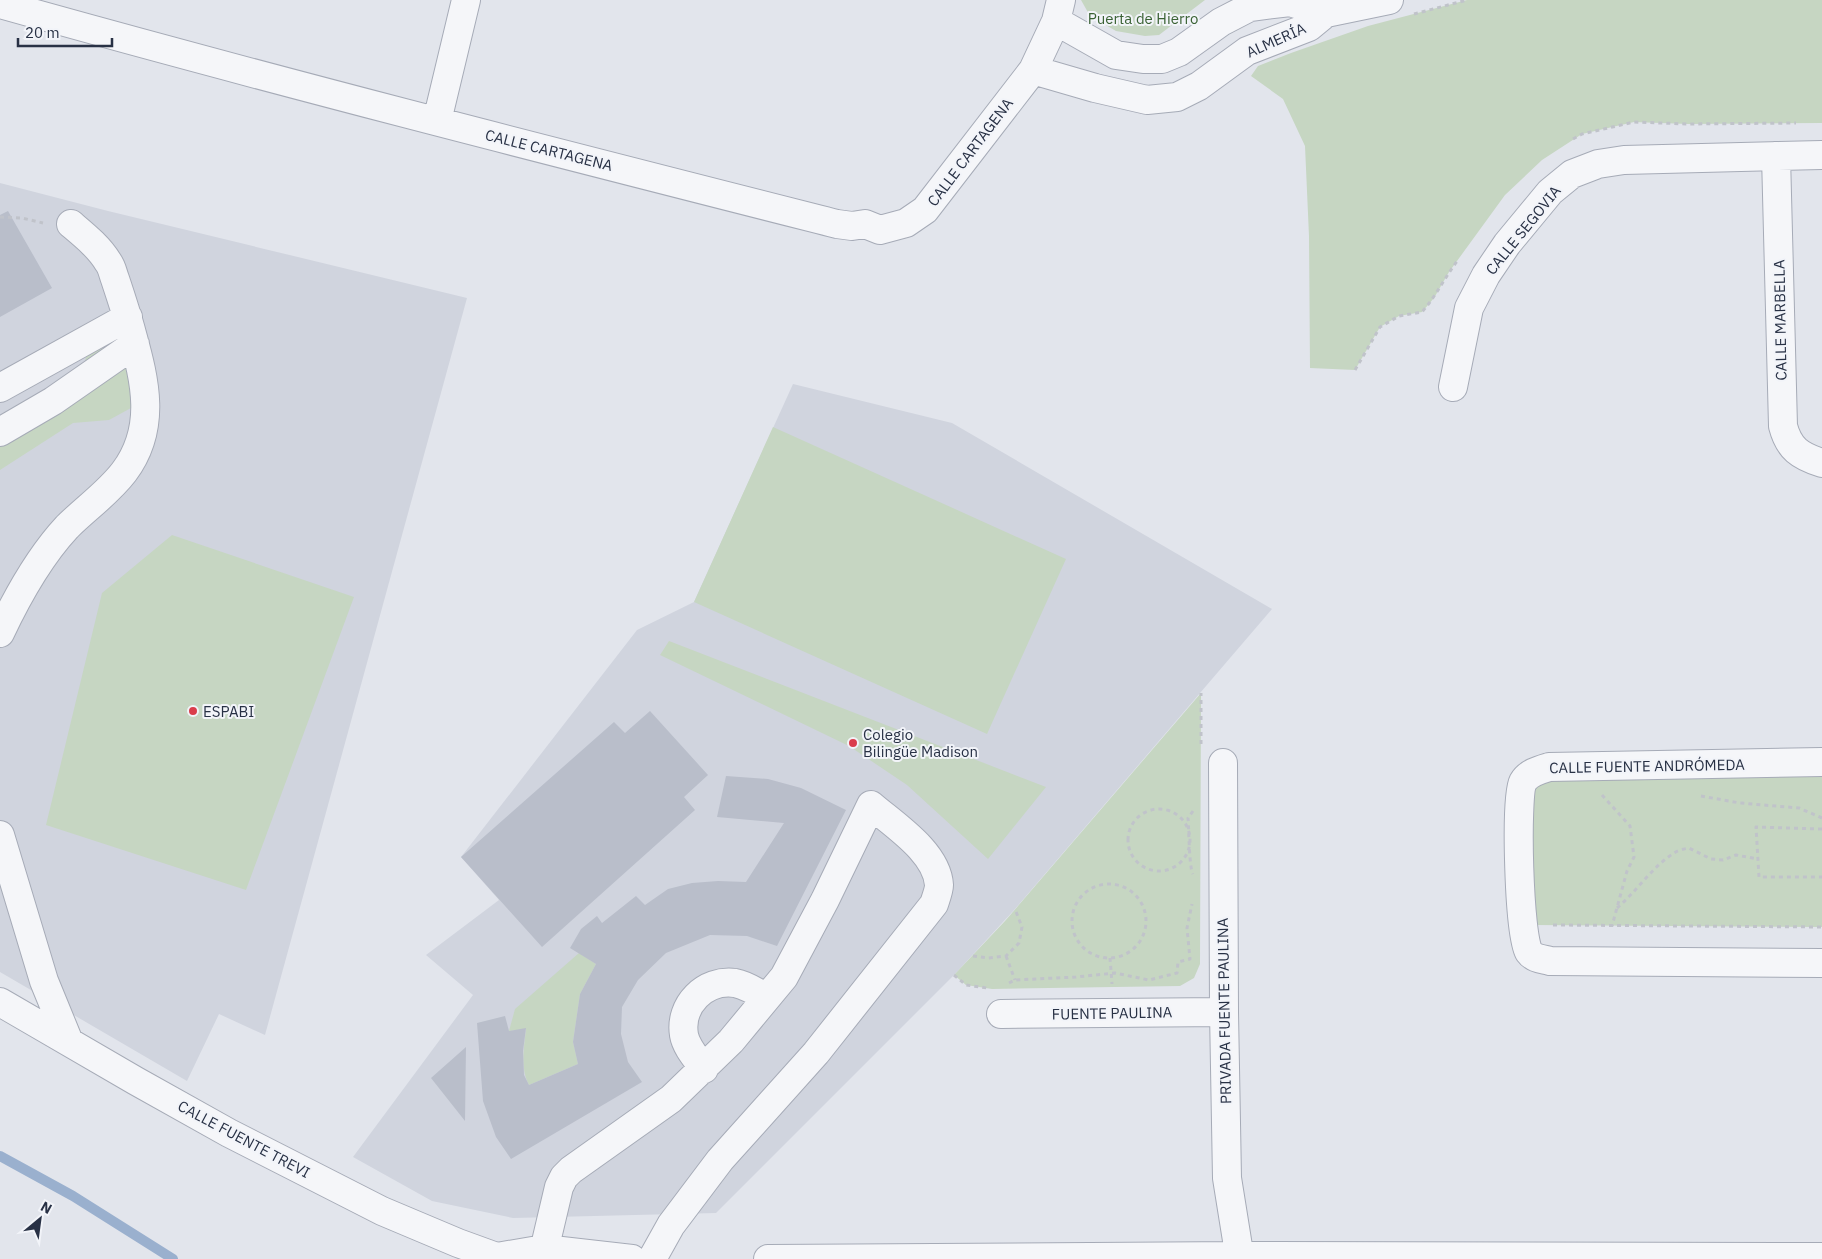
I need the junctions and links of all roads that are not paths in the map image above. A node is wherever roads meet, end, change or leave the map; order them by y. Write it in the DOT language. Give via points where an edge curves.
graph roads {
  1 [pos="466,0"];
  2 [pos="1389,0"];
  3 [pos="0,4"];
  4 [pos="1323,6"];
  5 [pos="1058,10"];
  6 [pos="1032,70"];
  7 [pos="437,121"];
  8 [pos="1822,155"];
  9 [pos="1776,156"];
  10 [pos="71,224"];
  11 [pos="128,317"];
  12 [pos="135,344"];
  13 [pos="1454,387"];
  14 [pos="0,388"];
  15 [pos="0,432"];
  16 [pos="1822,463"];
  17 [pos="0,633"];
  18 [pos="1212,758"];
  19 [pos="1822,762"];
  20 [pos="0,835"];
  21 [pos="1822,963"];
  22 [pos="766,998"];
  23 [pos="0,1002"];
  24 [pos="996,1002"];
  25 [pos="1224,1012"];
  26 [pos="68,1042"];
  27 [pos="704,1069"];
  28 [pos="543,1254"];
  29 [pos="1822,1256"];
  30 [pos="499,1258"];
  31 [pos="1240,1258"];
  32 [pos="632,1259"];
  33 [pos="652,1259"];
  34 [pos="768,1259"];
  1 -- 7 [label="street"];
  2 -- 4 [label="street"];
  3 -- 7 [label="street, CALLE CARTAGENA"];
  4 -- 5 [label="street, ALMERÍA" via="1290,2 1250,8 1162,59 1116,55"];
  4 -- 6 [label="street, ALMERÍA" via="1308,27 1247,51 1177,98 1147,100"];
  5 -- 6 [label="street, CALLE CARTAGENA"];
  6 -- 7 [label="street, CALLE CARTAGENA" via="925,210 906,223 880,230 864,224 837,224"];
  8 -- 9 [label="street, CALLE SEGOVIA"];
  9 -- 13 [label="street, CALLE SEGOVIA" via="1624,160 1598,164 1572,174 1550,192 1486,275 1469,308"];
  9 -- 16 [label="street, CALLE MARBELLA" via="1783,426 1793,448"];
  10 -- 11 [label="street" via="109,262"];
  11 -- 12 [label="street"];
  11 -- 14 [label="street"];
  12 -- 15 [label="street" via="53,401"];
  12 -- 17 [label="street" via="145,393 145,422 137,448 124,472 67,528 45,556 12,607"];
  18 -- 25 [label="street, PRIVADA FUENTE PAULINA"];
  19 -- 21 [label="street, CALLE FUENTE ANDRÓMEDA" via="1537,770 1524,780 1520,789 1519,848 1520,906 1526,945 1536,958"];
  20 -- 26 [label="street" via="44,981"];
  22 -- 27 [label="street"];
  22 -- 27 [label="street" via="737,983 722,982 708,986 696,996 684,1019 684,1037"];
  22 -- 33 [label="street" via="788,968 825,900 871,805 925,852 936,870 939,886 934,904 816,1053 720,1160 671,1225"];
  23 -- 26 [label="street, CALLE FUENTE TREVI"];
  24 -- 25 [label="street, FUENTE PAULINA"];
  25 -- 31 [label="street, PRIVADA FUENTE PAULINA" via="1227,1178"];
  26 -- 30 [label="street, CALLE FUENTE TREVI" via="229,1133 382,1211"];
  27 -- 28 [label="street" via="671,1099 564,1177"];
  28 -- 30 [label="street, CALLE FUENTE TREVI"];
  28 -- 32 [label="street, CALLE FUENTE TREVI"];
  29 -- 31 [label="street"];
  31 -- 34 [label="street"];
}
